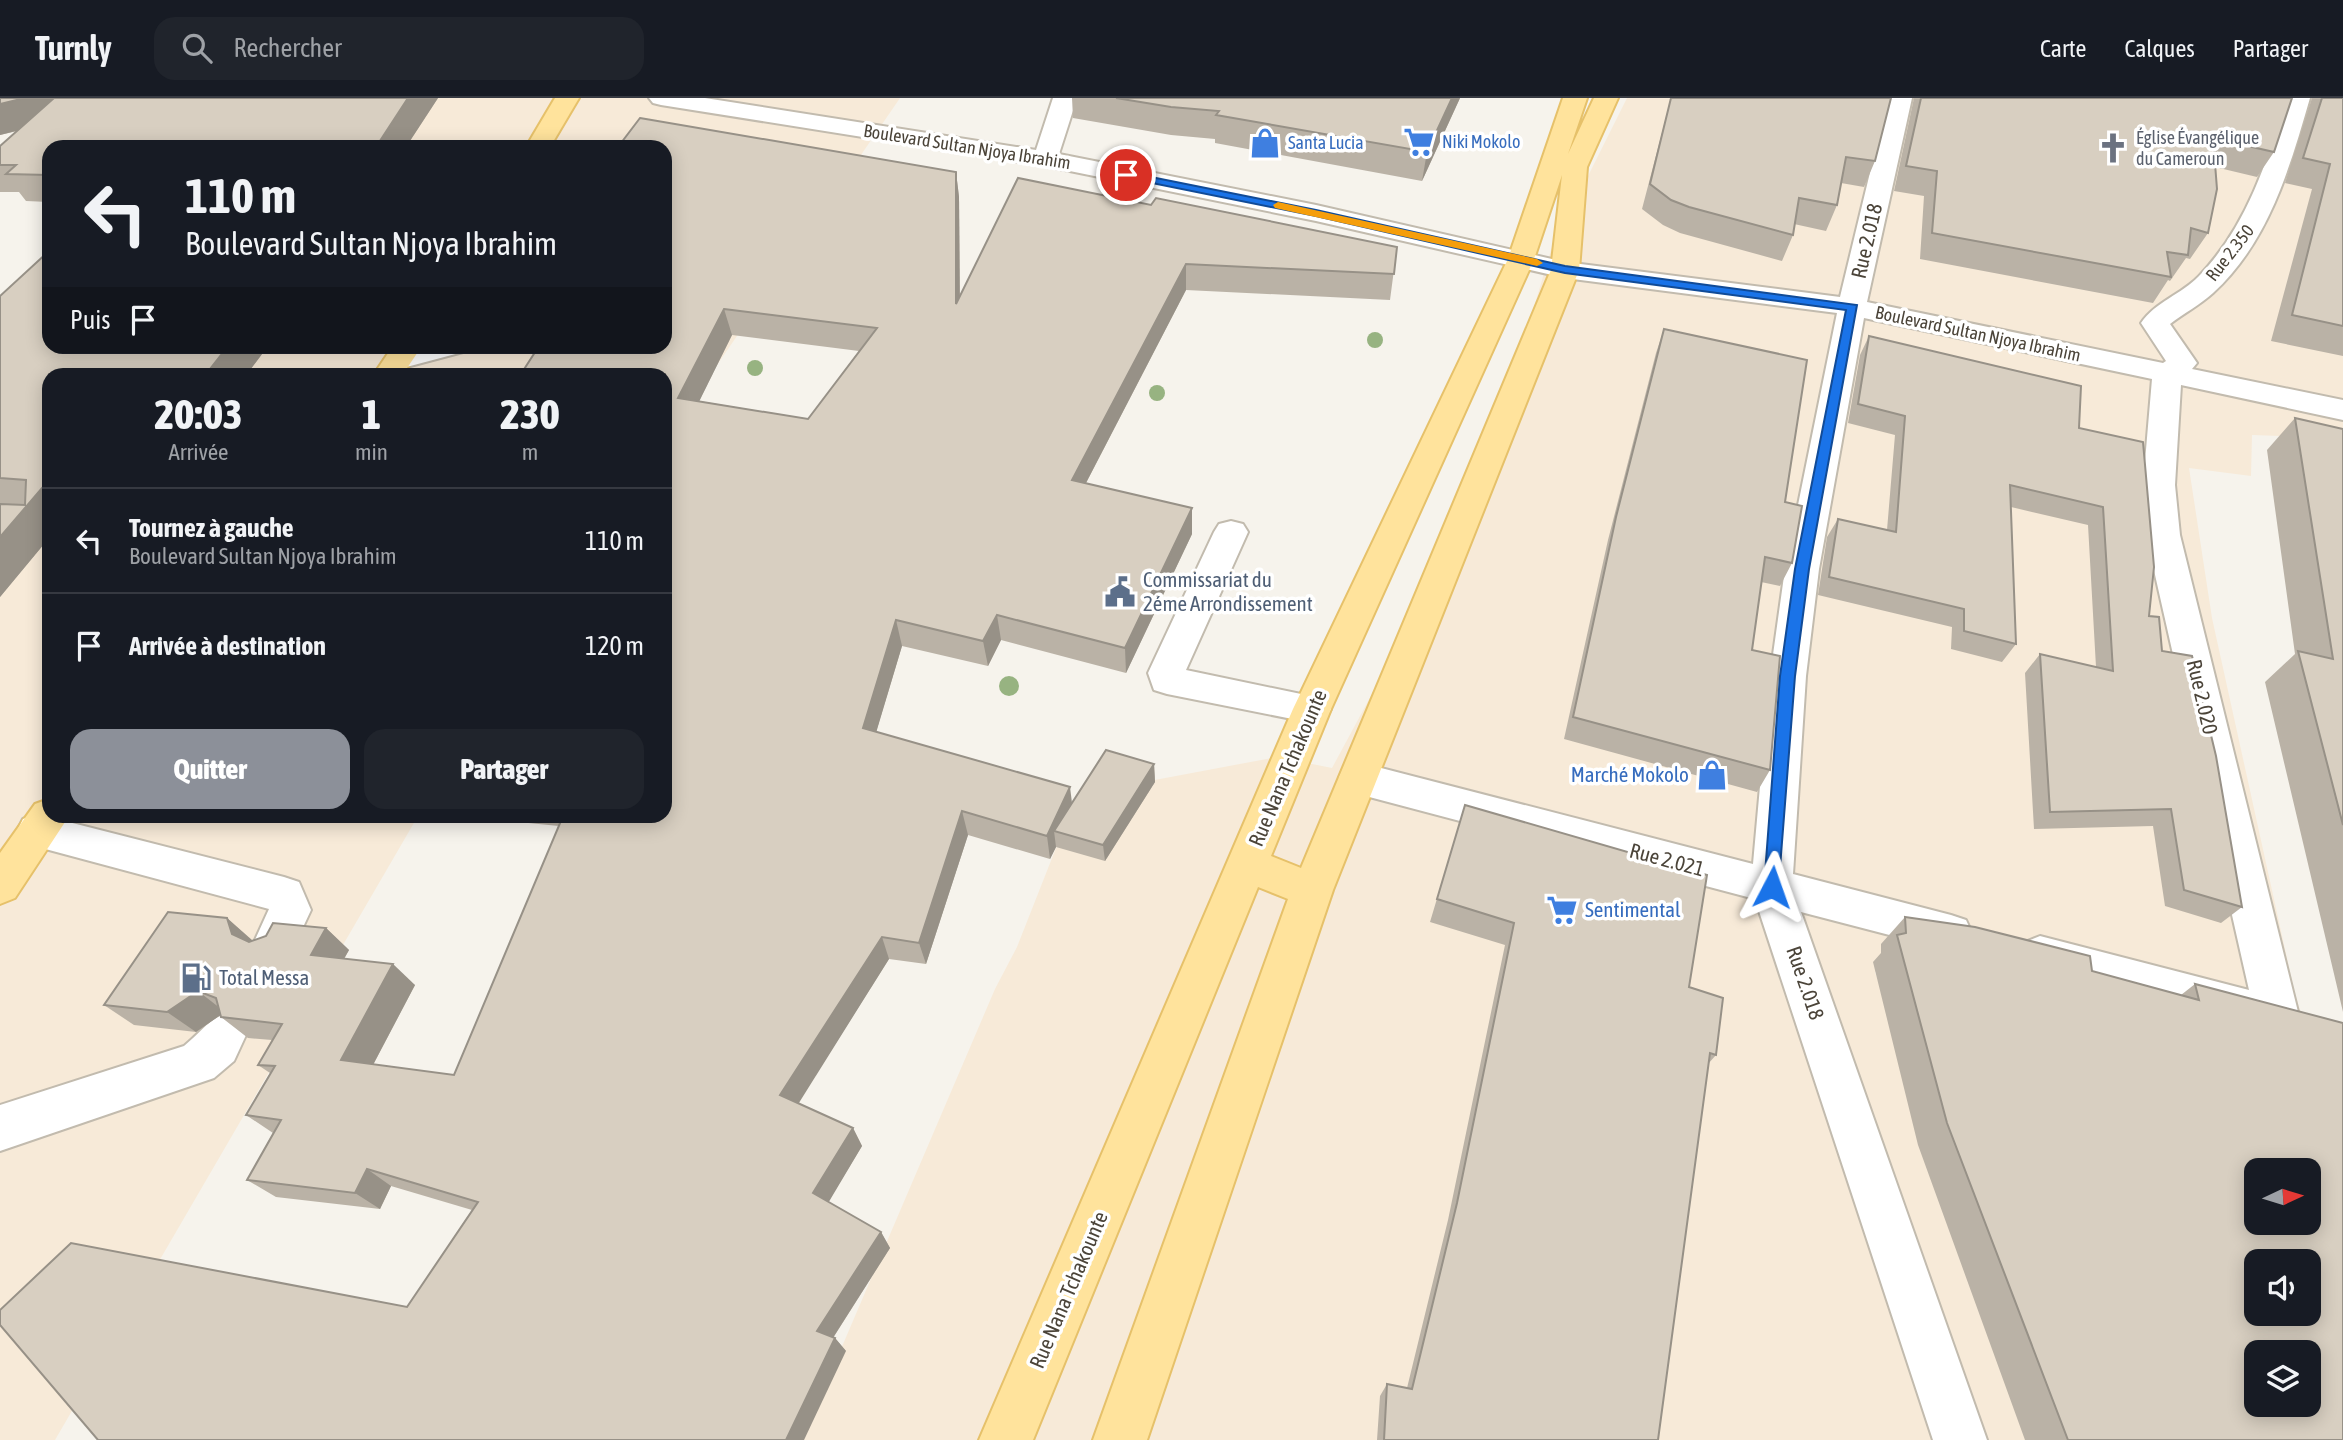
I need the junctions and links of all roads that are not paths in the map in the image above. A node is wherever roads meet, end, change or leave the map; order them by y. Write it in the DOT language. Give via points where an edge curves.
graph roads {
  1 [pos="567,98"];
  2 [pos="662,98"];
  3 [pos="1065,98"];
  4 [pos="1575,98"];
  5 [pos="1606,98"];
  6 [pos="1900,98"];
  7 [pos="2298,98"];
  8 [pos="542,140"];
  9 [pos="1045,159"];
  10 [pos="1521,259"];
  11 [pos="1565,270"];
  12 [pos="1853,307"];
  13 [pos="422,354"];
  14 [pos="398,360"];
  15 [pos="2167,374"];
  16 [pos="2343,410"];
  17 [pos="1231,532"];
  18 [pos="1312,709"];
  19 [pos="1357,778"];
  20 [pos="43,823"];
  21 [pos="1247,864"];
  22 [pos="0,886"];
  23 [pos="1772,887"];
  24 [pos="1312,890"];
  25 [pos="275,942"];
  26 [pos="2277,1016"];
  27 [pos="2317,1027"];
  28 [pos="224,1035"];
  29 [pos="0,1128"];
  30 [pos="1006,1440"];
  31 [pos="1120,1440"];
  32 [pos="1960,1440"];
  1 -- 8 [label="main road"];
  2 -- 9 [label="street, Boulevard Sultan Njoya Ibrahim"];
  3 -- 9 [label="street"];
  4 -- 10 [label="main road, Rue Nana Tchakounte"];
  5 -- 11 [label="main road" via="1575,167"];
  6 -- 12 [label="street, Rue 2.018"];
  7 -- 15 [label="street, Rue 2.350" via="2255,224 2207,284 2155,323 2182,363"];
  9 -- 10 [label="street, Boulevard Sultan Njoya Ibrahim"];
  10 -- 11 [label="street, Boulevard Sultan Njoya Ibrahim"];
  10 -- 18 [label="main road, Rue Nana Tchakounte"];
  11 -- 12 [label="street, Boulevard Sultan Njoya Ibrahim"];
  11 -- 19 [label="main road"];
  12 -- 15 [label="street, Boulevard Sultan Njoya Ibrahim"];
  12 -- 23 [label="street, Rue 2.018" via="1802,569 1788,676"];
  13 -- 14 [label="street"];
  15 -- 16 [label="street, Boulevard Sultan Njoya Ibrahim"];
  15 -- 26 [label="street, Rue 2.020" via="2159,485 2163,535"];
  17 -- 18 [label="street" via="1166,673 1167,680"];
  18 -- 21 [label="main road, Rue Nana Tchakounte"];
  19 -- 23 [label="street, Rue 2.021"];
  19 -- 24 [label="main road"];
  20 -- 22 [label="main road"];
  20 -- 25 [label="street" via="284,895 290,910"];
  21 -- 24 [label="main road"];
  21 -- 30 [label="main road, Rue Nana Tchakounte"];
  23 -- 26 [label="street, Rue 2.021"];
  23 -- 32 [label="street, Rue 2.018"];
  24 -- 31 [label="main road"];
  26 -- 27 [label="street, Rue 2.021"];
  28 -- 29 [label="street" via="198,1063"];
}
